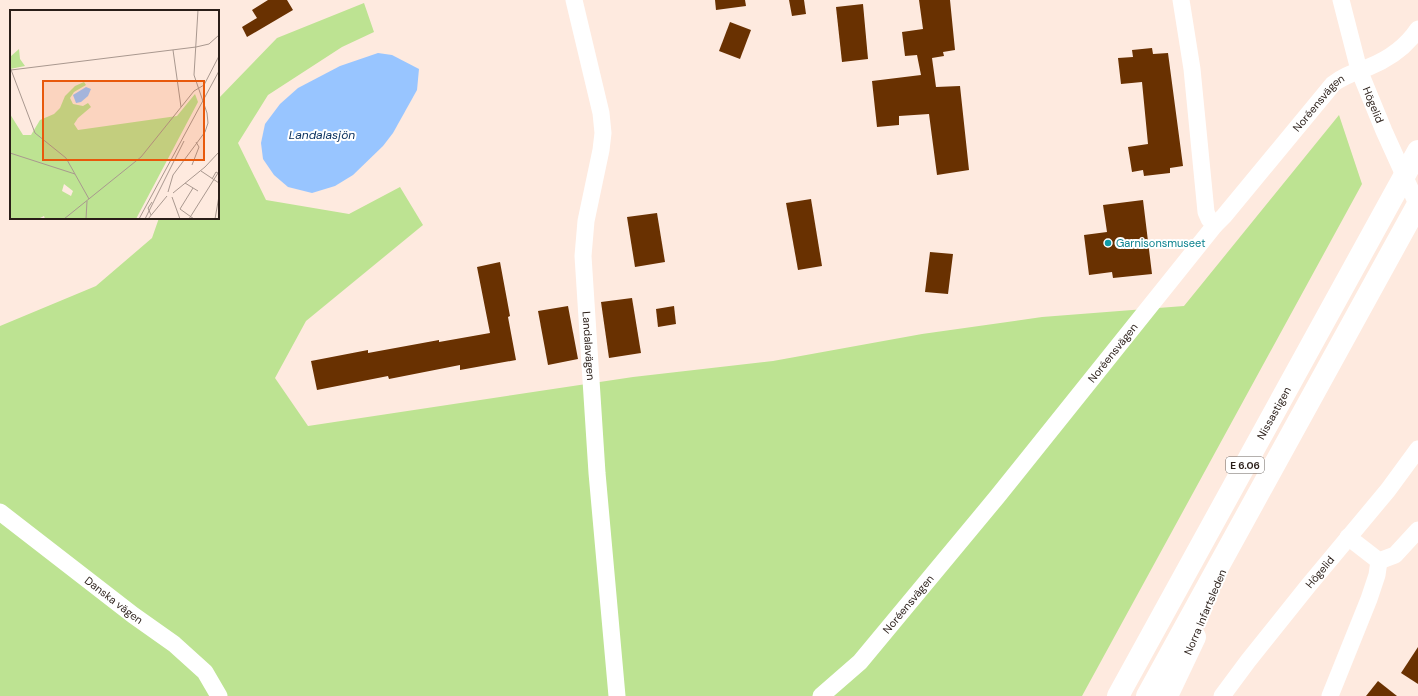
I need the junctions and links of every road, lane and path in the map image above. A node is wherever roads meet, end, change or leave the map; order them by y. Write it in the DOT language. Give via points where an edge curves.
graph roads {
  1 [pos="574,0"];
  2 [pos="1181,0"];
  3 [pos="1341,0"];
  4 [pos="1418,29"];
  5 [pos="1359,70"];
  6 [pos="1418,151"];
  7 [pos="1418,205"];
  8 [pos="1215,225"];
  9 [pos="1418,449"];
  10 [pos="0,512"];
  11 [pos="1241,527"];
  12 [pos="1418,530"];
  13 [pos="1348,537"];
  14 [pos="1379,561"];
  15 [pos="219,696"];
  16 [pos="617,696"];
  17 [pos="821,696"];
  18 [pos="1118,696"];
  19 [pos="1147,696"];
  20 [pos="1167,696"];
  21 [pos="1222,696"];
  22 [pos="1330,696"];
  1 -- 16 [label="street, Landalavägen" via="602,113 601,150 586,221 583,256 597,473"];
  2 -- 8 [label="street" via="1192,68 1206,212"];
  3 -- 5 [label="street, Högelid"];
  4 -- 5 [label="street, Noréensvägen" via="1400,50"];
  5 -- 7 [label="street, Högelid"];
  5 -- 8 [label="street, Noréensvägen" via="1347,74 1333,84"];
  6 -- 18 [label="highway, Nissastigen / E 6.06"];
  7 -- 11 [label="highway, E 6.06"];
  8 -- 17 [label="street, Noréensvägen" via="997,497 860,662"];
  9 -- 13 [label="street, Högelid" via="1388,490"];
  10 -- 15 [label="street, Danska vägen" via="174,644 205,672"];
  11 -- 19 [label="highway, E 6.06"];
  11 -- 20 [label="highway, Norra Infartsleden / E 6.06" via="1200,627"];
  12 -- 14 [label="street" via="1395,555"];
  13 -- 14 [label="street"];
  13 -- 21 [label="street, Högelid"];
  14 -- 22 [label="street" via="1369,600"];
}
